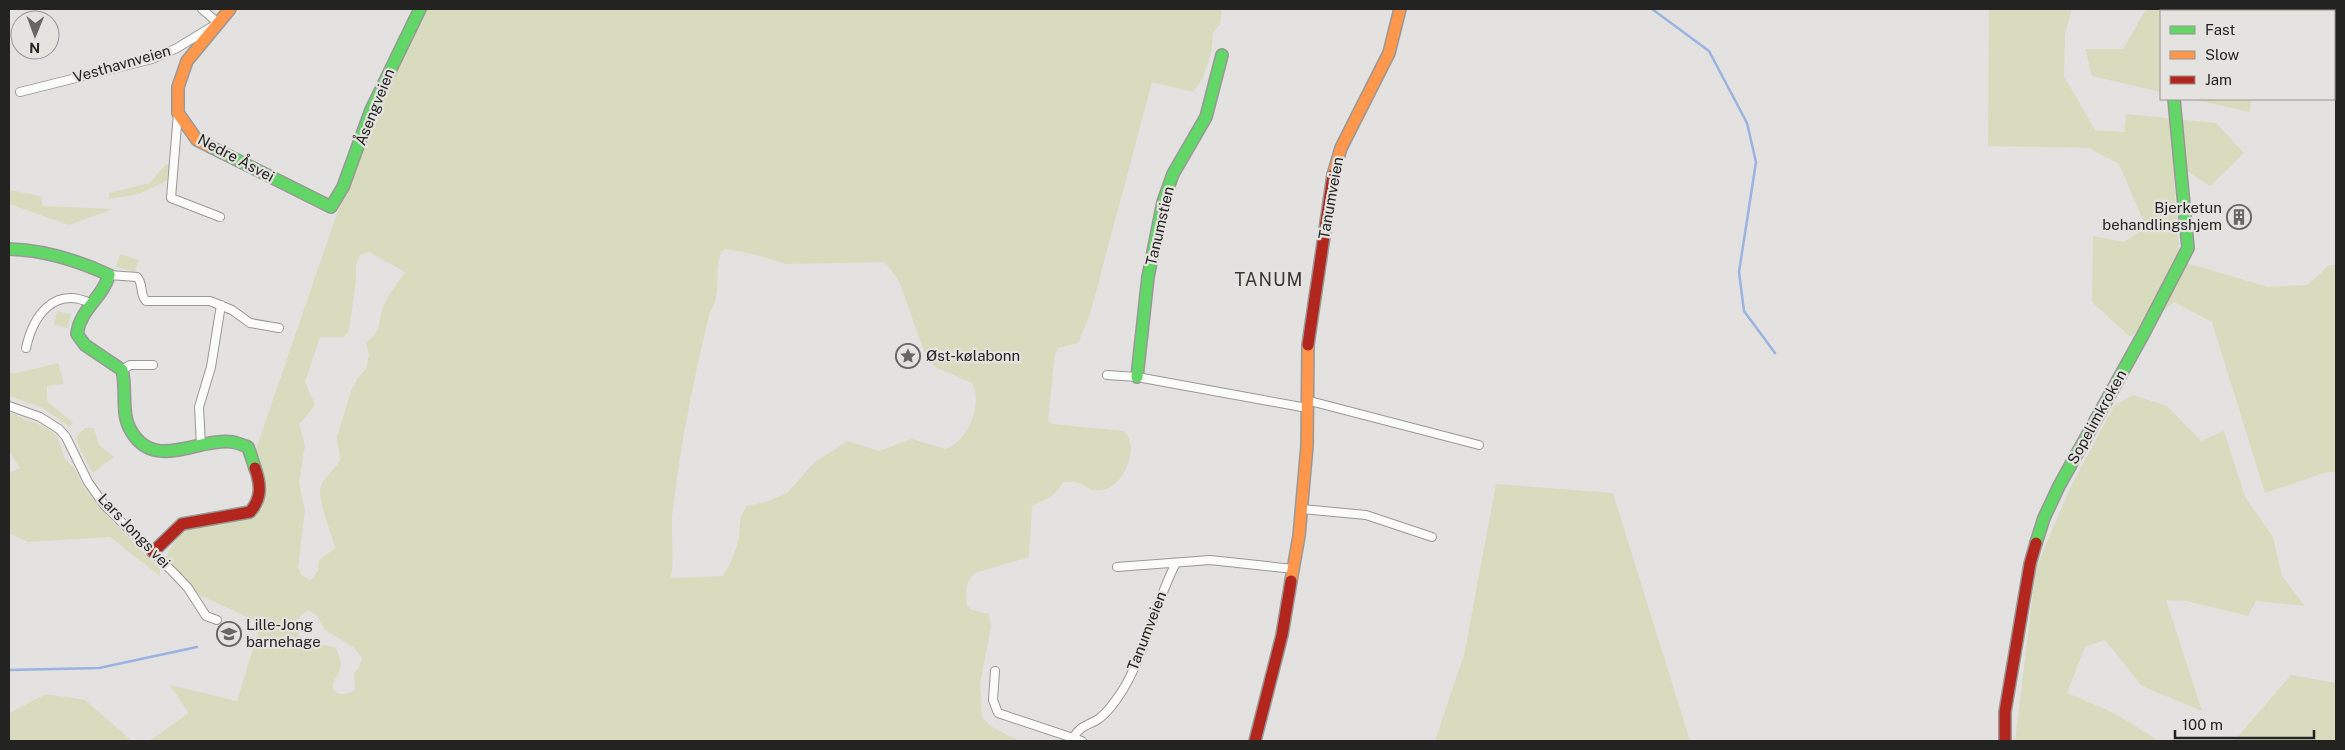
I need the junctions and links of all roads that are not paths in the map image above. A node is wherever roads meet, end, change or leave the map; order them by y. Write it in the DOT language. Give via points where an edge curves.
graph roads {
  1 [pos="202,9"];
  2 [pos="230,9"];
  3 [pos="420,9"];
  4 [pos="1400,9"];
  5 [pos="218,23"];
  6 [pos="1222,55"];
  7 [pos="20,92"];
  8 [pos="2174,100"];
  9 [pos="178,113"];
  10 [pos="332,207"];
  11 [pos="220,217"];
  12 [pos="9,249"];
  13 [pos="109,275"];
  14 [pos="90,303"];
  15 [pos="221,305"];
  16 [pos="280,328"];
  17 [pos="26,348"];
  18 [pos="153,365"];
  19 [pos="122,370"];
  20 [pos="1107,375"];
  21 [pos="1137,376"];
  22 [pos="1306,404"];
  23 [pos="9,406"];
  24 [pos="1479,445"];
  25 [pos="201,446"];
  26 [pos="1302,509"];
  27 [pos="1432,537"];
  28 [pos="153,552"];
  29 [pos="1176,563"];
  30 [pos="1116,567"];
  31 [pos="1294,569"];
  32 [pos="217,620"];
  33 [pos="995,671"];
  34 [pos="1073,738"];
  35 [pos="1082,741"];
  36 [pos="1255,741"];
  37 [pos="2005,741"];
  1 -- 5 [label="street"];
  2 -- 5 [label="street"];
  3 -- 10 [label="street, Åsengveien" via="371,110 343,187"];
  4 -- 22 [label="street, Tanumveien" via="1390,55 1341,146 1334,169 1308,340"];
  5 -- 7 [label="street, Vesthavnveien" via="152,59"];
  5 -- 9 [label="street" via="187,61 178,87"];
  6 -- 21 [label="street, Tanumstien" via="1202,124 1170,181 1161,210 1151,259"];
  8 -- 37 [label="street, Sopelimkroken" via="2188,248 2044,518 2030,564 2005,712"];
  9 -- 10 [label="street, Nedre Åsvei" via="197,140"];
  9 -- 11 [label="street" via="171,198"];
  12 -- 13 [label="street" via="23,248 61,255"];
  13 -- 14 [label="street" via="104,292"];
  13 -- 15 [label="street" via="137,277 141,295 146,301 210,301"];
  14 -- 17 [label="street" via="61,299 47,307 30,330"];
  14 -- 19 [label="street" via="78,320 77,334 80,340"];
  15 -- 16 [label="street" via="250,323"];
  15 -- 25 [label="street" via="211,367 199,407"];
  18 -- 19 [label="street" via="130,364"];
  19 -- 25 [label="street" via="129,426 143,445 168,452"];
  20 -- 21 [label="street"];
  21 -- 22 [label="street"];
  22 -- 24 [label="street"];
  22 -- 26 [label="street, Tanumveien" via="1307,446"];
  23 -- 28 [label="street, Lars Jongs vei" via="40,417 59,429 102,502"];
  25 -- 28 [label="street" via="234,441 248,447 261,487 258,505 250,512 182,524"];
  26 -- 27 [label="street" via="1366,515"];
  26 -- 31 [label="street, Tanumveien"];
  28 -- 32 [label="street, Lars Jongs vei" via="188,588 206,616"];
  29 -- 30 [label="street"];
  29 -- 31 [label="street" via="1210,560"];
  29 -- 34 [label="street, Tanumveien" via="1141,654 1124,688 1110,707 1096,720 1084,725"];
  31 -- 36 [label="street, Tanumveien" via="1273,677"];
  33 -- 34 [label="street" via="993,700 998,713"];
  34 -- 35 [label="street"];
}
